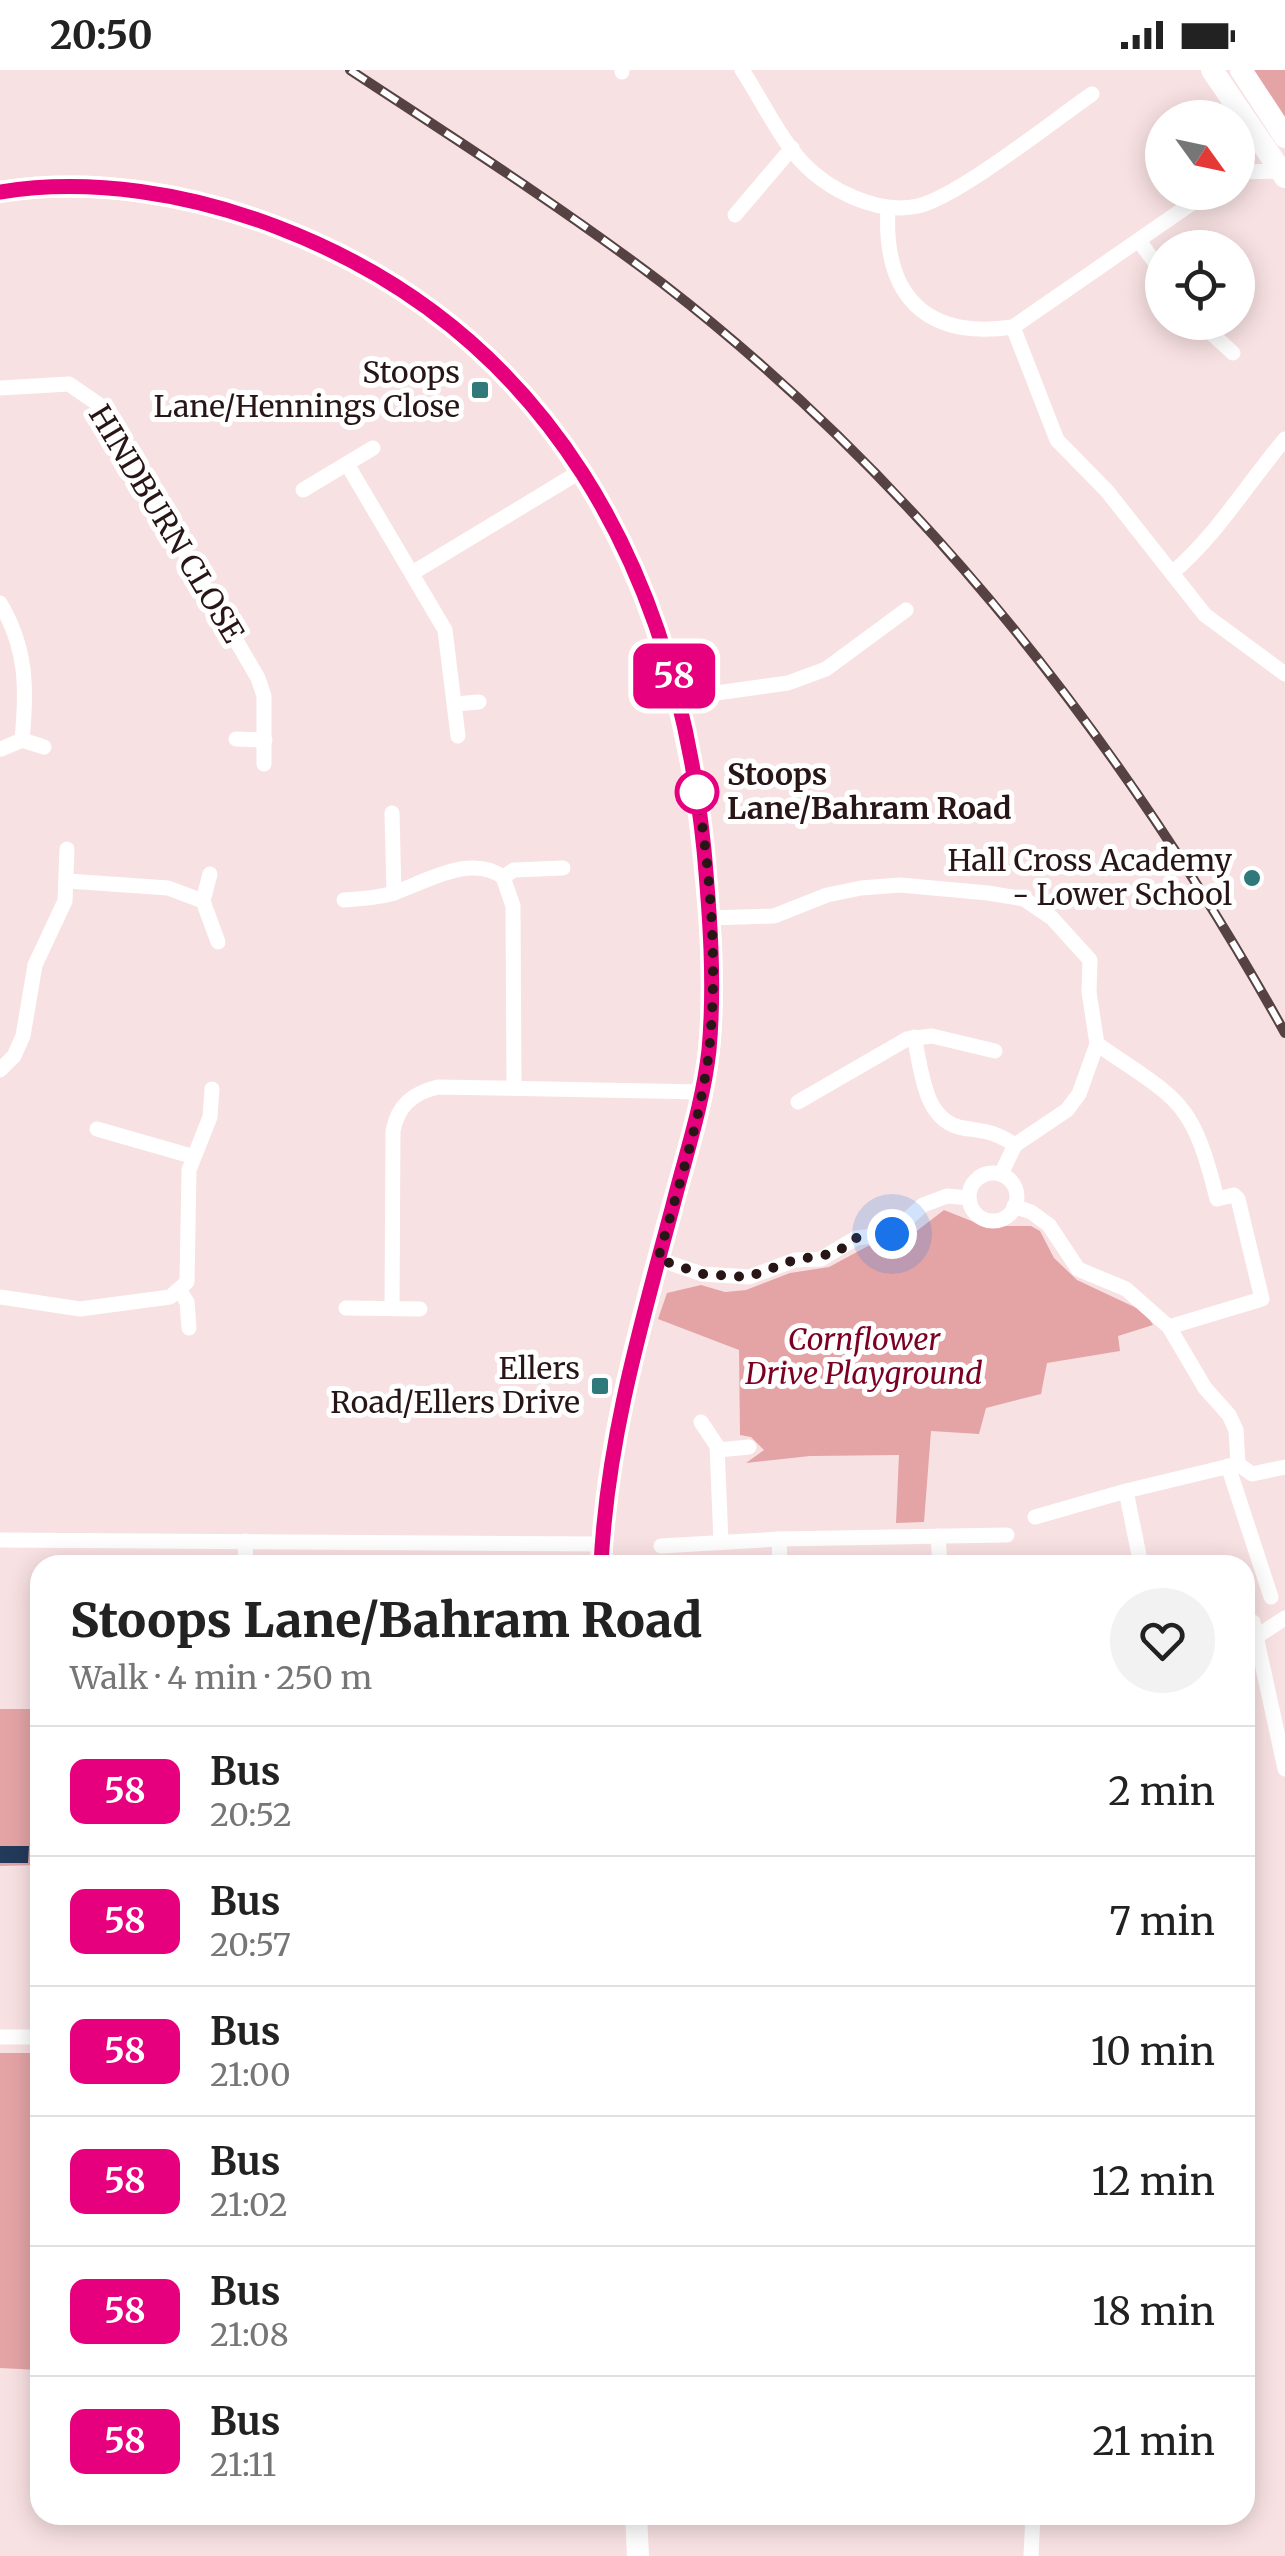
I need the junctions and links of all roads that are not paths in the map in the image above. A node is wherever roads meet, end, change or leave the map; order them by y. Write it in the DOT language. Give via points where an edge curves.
graph roads {
  1 [pos="742,70"];
  2 [pos="1212,70"];
  3 [pos="1241,70"];
  4 [pos="1092,94"];
  5 [pos="1231,100"];
  6 [pos="1255,137"];
  7 [pos="1285,137"];
  8 [pos="792,148"];
  9 [pos="1255,173"];
  10 [pos="1282,174"];
  11 [pos="0,192"];
  12 [pos="888,208"];
  13 [pos="1183,210"];
  14 [pos="735,216"];
  15 [pos="1139,241"];
  16 [pos="1145,249"];
  17 [pos="1013,328"];
  18 [pos="1218,340"];
  19 [pos="1233,354"];
  20 [pos="0,388"];
  21 [pos="1285,440"];
  22 [pos="374,448"];
  23 [pos="347,464"];
  24 [pos="581,470"];
  25 [pos="303,490"];
  26 [pos="414,572"];
  27 [pos="1172,573"];
  28 [pos="0,603"];
  29 [pos="906,610"];
  30 [pos="1285,674"];
  31 [pos="680,698"];
  32 [pos="479,702"];
  33 [pos="455,704"];
  34 [pos="458,736"];
  35 [pos="236,739"];
  36 [pos="22,740"];
  37 [pos="265,740"];
  38 [pos="44,747"];
  39 [pos="1,749"];
  40 [pos="264,764"];
  41 [pos="392,813"];
  42 [pos="67,849"];
  43 [pos="563,868"];
  44 [pos="210,874"];
  45 [pos="503,877"];
  46 [pos="68,881"];
  47 [pos="394,893"];
  48 [pos="344,900"];
  49 [pos="203,901"];
  50 [pos="710,918"];
  51 [pos="218,942"];
  52 [pos="914,1037"];
  53 [pos="1097,1044"];
  54 [pos="995,1051"];
  55 [pos="0,1070"];
  56 [pos="514,1088"];
  57 [pos="212,1089"];
  58 [pos="702,1092"];
  59 [pos="798,1102"];
  60 [pos="96,1129"];
  61 [pos="1015,1145"];
  62 [pos="191,1156"];
  63 [pos="1001,1174"];
  64 [pos="969,1198"];
  65 [pos="1014,1206"];
  66 [pos="658,1259"];
  67 [pos="180,1291"];
  68 [pos="0,1298"];
  69 [pos="346,1308"];
  70 [pos="392,1308"];
  71 [pos="420,1308"];
  72 [pos="1169,1327"];
  73 [pos="189,1328"];
  74 [pos="701,1422"];
  75 [pos="748,1447"];
  76 [pos="718,1450"];
  77 [pos="1233,1465"];
  78 [pos="1285,1467"];
  79 [pos="1126,1491"];
  80 [pos="1035,1517"];
  81 [pos="1008,1535"];
  82 [pos="938,1536"];
  83 [pos="779,1539"];
  84 [pos="0,1540"];
  85 [pos="244,1541"];
  86 [pos="721,1542"];
  87 [pos="661,1546"];
  88 [pos="602,1554"];
  89 [pos="245,1555"];
  90 [pos="780,1555"];
  91 [pos="939,1555"];
  92 [pos="1139,1555"];
  93 [pos="1271,1597"];
  94 [pos="1285,1618"];
  95 [pos="1285,1769"];
  96 [pos="0,2036"];
  97 [pos="30,2037"];
  98 [pos="636,2525"];
  99 [pos="1033,2525"];
  100 [pos="638,2556"];
  101 [pos="1031,2556"];
  1 -- 8 [label="street"];
  2 -- 5 [label="street"];
  3 -- 7 [label="street"];
  4 -- 12 [label="street" via="947,193 918,206"];
  6 -- 10 [label="street"];
  8 -- 12 [label="street" via="849,196"];
  8 -- 14 [label="street"];
  9 -- 10 [label="street"];
  11 -- 24 [label="street" via="122,189 179,198 248,216 339,252 416,300 490,360"];
  12 -- 17 [label="street" via="888,260 912,300 936,320 958,327"];
  13 -- 15 [label="street"];
  15 -- 16 [label="street"];
  15 -- 17 [label="street"];
  17 -- 27 [label="street" via="1049,428"];
  18 -- 19 [label="street"];
  20 -- 37 [label="street, HINDBURN CLOSE" via="69,384 98,404 258,678"];
  21 -- 27 [label="street" via="1210,540"];
  22 -- 23 [label="street"];
  23 -- 25 [label="street"];
  23 -- 26 [label="street"];
  24 -- 26 [label="street"];
  24 -- 31 [label="street" via="628,551"];
  26 -- 33 [label="street" via="444,630"];
  27 -- 30 [label="street" via="1220,630"];
  28 -- 36 [label="street" via="22,648"];
  29 -- 31 [label="street" via="826,669 788,684"];
  31 -- 50 [label="street"];
  32 -- 33 [label="street"];
  33 -- 34 [label="street"];
  35 -- 37 [label="street"];
  36 -- 38 [label="street"];
  36 -- 39 [label="street"];
  37 -- 40 [label="street, HINDBURN CLOSE"];
  41 -- 47 [label="street"];
  42 -- 46 [label="street"];
  43 -- 45 [label="street" via="514,870"];
  44 -- 49 [label="street"];
  45 -- 47 [label="street" via="456,870"];
  45 -- 56 [label="street" via="513,906"];
  46 -- 49 [label="street" via="168,888"];
  46 -- 55 [label="street" via="57,924 35,965 22,1036"];
  47 -- 48 [label="street"];
  49 -- 51 [label="street"];
  50 -- 53 [label="street" via="774,916 828,894 900,885 1024,899 1052,918 1090,960"];
  50 -- 58 [label="street" via="709,1049"];
  52 -- 54 [label="street"];
  52 -- 59 [label="street"];
  52 -- 61 [label="street" via="939,1117 967,1129 989,1129"];
  53 -- 61 [label="street" via="1067,1110"];
  53 -- 72 [label="street" via="1176,1099 1204,1145 1217,1199 1238,1199 1262,1299"];
  56 -- 58 [label="street"];
  56 -- 70 [label="street" via="422,1091 395,1119"];
  57 -- 62 [label="street" via="210,1117"];
  58 -- 66 [label="street"];
  60 -- 62 [label="street"];
  61 -- 63 [label="street"];
  62 -- 67 [label="street" via="187,1282"];
  63 -- 64 [label="street" via="978,1178"];
  63 -- 65 [label="street" via="1013,1184"];
  64 -- 65 [label="street" via="974,1213 988,1220 1004,1218"];
  64 -- 66 [label="street" via="948,1196 923,1205 892,1234 856,1238 836,1253 748,1277 702,1274"];
  65 -- 72 [label="street" via="1048,1225 1078,1269 1126,1289"];
  66 -- 88 [label="street" via="611,1452"];
  67 -- 68 [label="street" via="80,1309"];
  67 -- 73 [label="street"];
  69 -- 70 [label="street"];
  70 -- 71 [label="street"];
  72 -- 77 [label="street" via="1236,1430"];
  74 -- 76 [label="street"];
  75 -- 76 [label="street"];
  76 -- 86 [label="street"];
  77 -- 78 [label="street" via="1252,1474"];
  77 -- 79 [label="street"];
  77 -- 93 [label="street"];
  79 -- 80 [label="street"];
  79 -- 92 [label="street"];
  81 -- 82 [label="street"];
  82 -- 83 [label="street"];
  82 -- 91 [label="street"];
  83 -- 86 [label="street"];
  83 -- 90 [label="street"];
  84 -- 85 [label="street"];
  85 -- 88 [label="street"];
  85 -- 89 [label="street"];
  86 -- 87 [label="street"];
  94 -- 95 [label="street" via="1255,1630"];
  96 -- 97 [label="street"];
  98 -- 100 [label="street"];
  99 -- 101 [label="street"];
}
